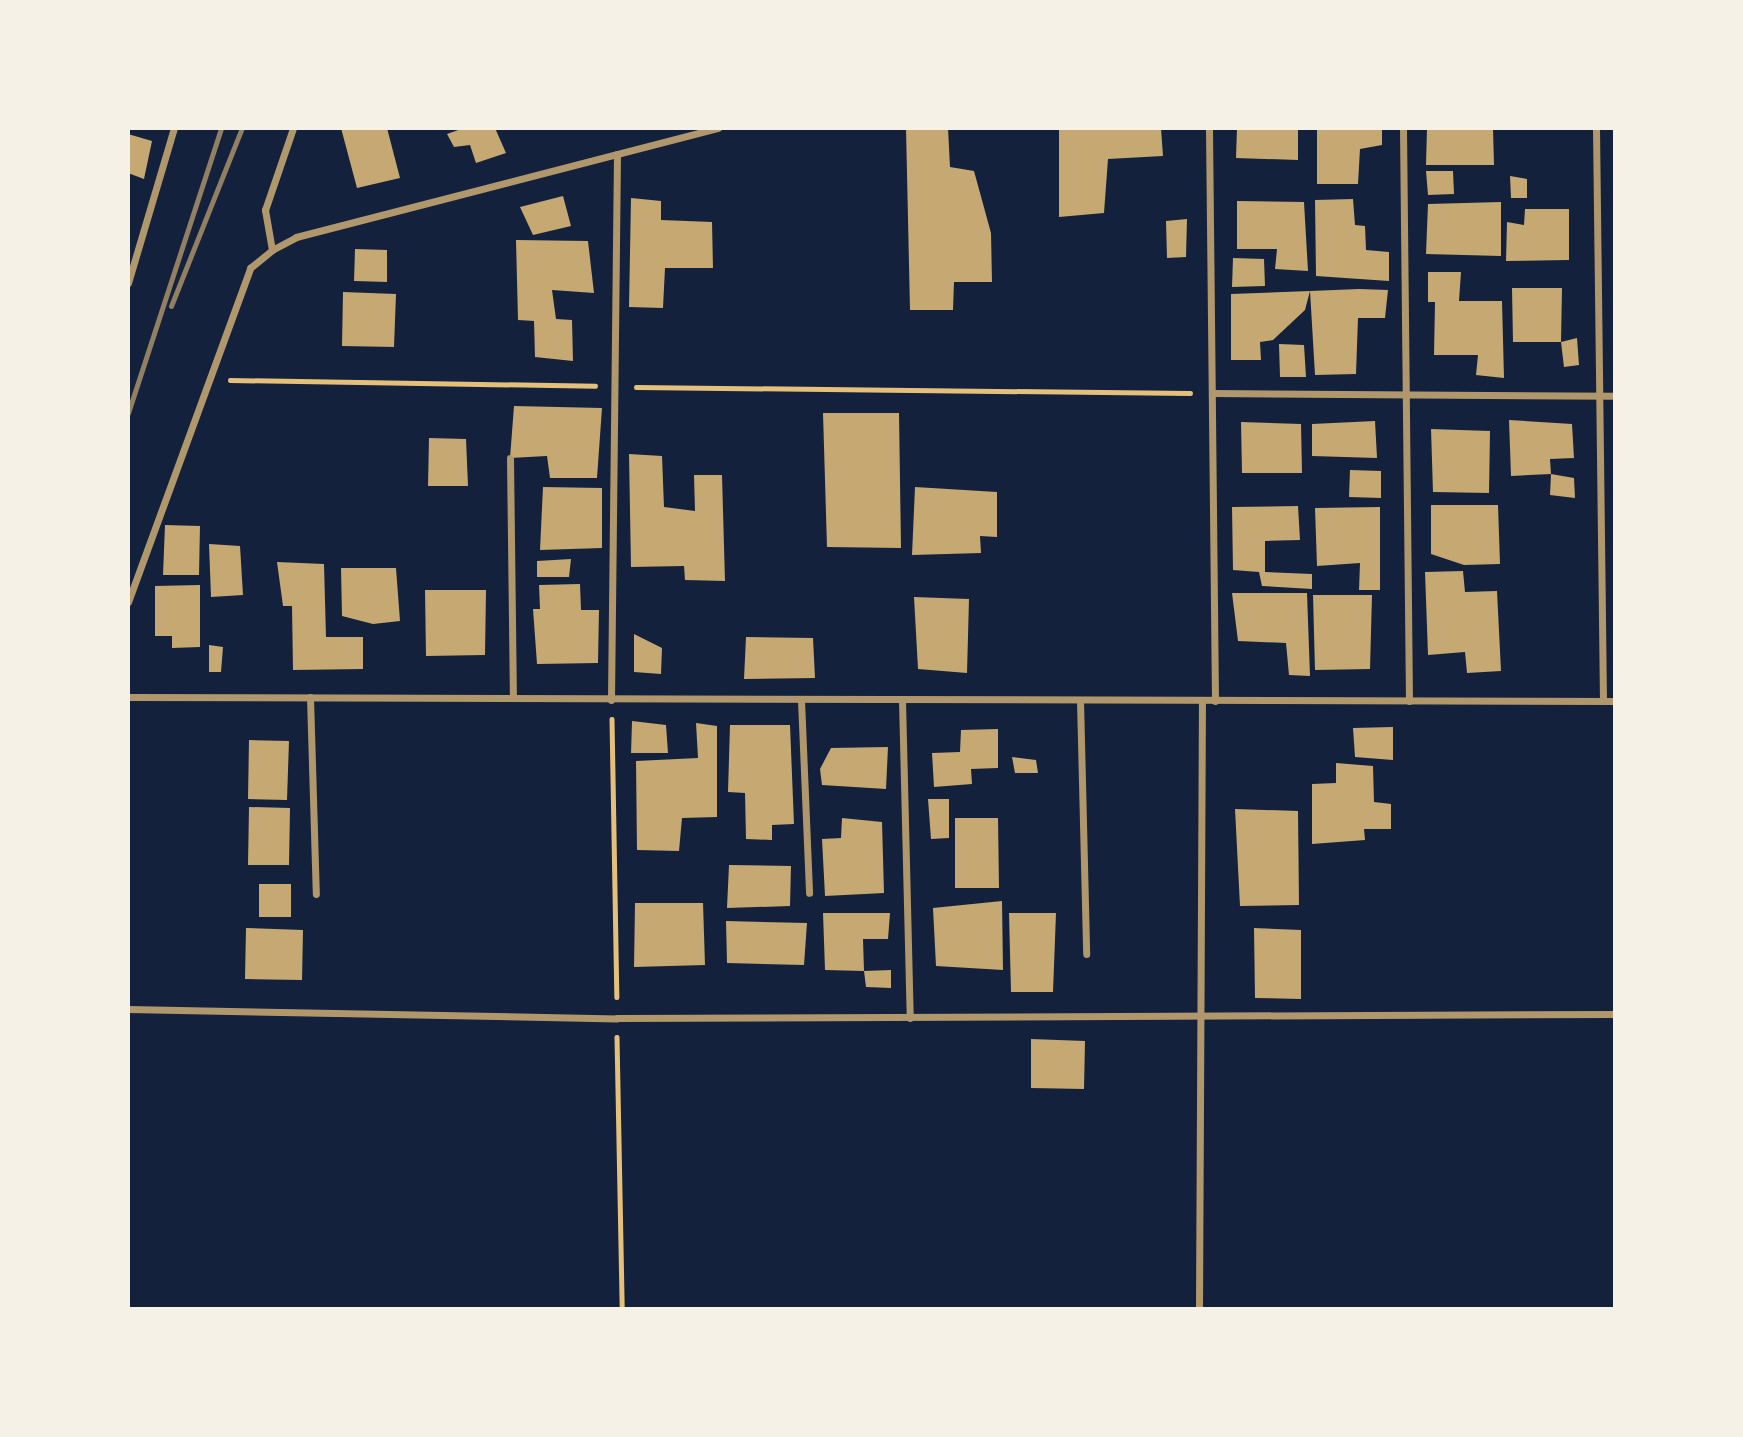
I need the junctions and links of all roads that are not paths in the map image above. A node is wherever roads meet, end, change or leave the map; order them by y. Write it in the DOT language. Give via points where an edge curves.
graph roads {
  1 [pos="174,128"];
  2 [pos="293,128"];
  3 [pos="718,128"];
  4 [pos="1209,128"];
  5 [pos="1403,128"];
  6 [pos="1596,128"];
  7 [pos="617,154"];
  8 [pos="272,250"];
  9 [pos="128,283"];
  10 [pos="1212,393"];
  11 [pos="1406,396"];
  12 [pos="1599,396"];
  13 [pos="1615,396"];
  14 [pos="510,458"];
  15 [pos="128,602"];
  16 [pos="128,696"];
  17 [pos="310,697"];
  18 [pos="513,698"];
  19 [pos="611,700"];
  20 [pos="802,701"];
  21 [pos="902,701"];
  22 [pos="1080,701"];
  23 [pos="1202,701"];
  24 [pos="1215,701"];
  25 [pos="1409,701"];
  26 [pos="1603,701"];
  27 [pos="1615,701"];
  28 [pos="809,893"];
  29 [pos="316,894"];
  30 [pos="1086,954"];
  31 [pos="128,1009"];
  32 [pos="1615,1014"];
  33 [pos="910,1018"];
  34 [pos="1197,1018"];
  35 [pos="1199,1309"];
  1 -- 9 [label="street"];
  2 -- 8 [label="street" via="265,210"];
  3 -- 7 [label="street"];
  4 -- 10 [label="street"];
  5 -- 11 [label="street"];
  6 -- 12 [label="street"];
  7 -- 8 [label="street" via="296,237"];
  7 -- 19 [label="street"];
  8 -- 15 [label="street" via="250,268"];
  10 -- 11 [label="street"];
  10 -- 24 [label="street"];
  11 -- 12 [label="street"];
  11 -- 25 [label="street"];
  12 -- 13 [label="street"];
  12 -- 26 [label="street"];
  14 -- 18 [label="street"];
  16 -- 17 [label="street"];
  17 -- 18 [label="street"];
  17 -- 29 [label="street"];
  18 -- 19 [label="street"];
  19 -- 20 [label="street"];
  20 -- 21 [label="street"];
  20 -- 28 [label="street"];
  21 -- 22 [label="street"];
  21 -- 33 [label="street"];
  22 -- 23 [label="street"];
  22 -- 30 [label="street"];
  23 -- 24 [label="street"];
  23 -- 34 [label="street"];
  24 -- 25 [label="street"];
  25 -- 26 [label="street"];
  26 -- 27 [label="street"];
  31 -- 33 [label="street"];
  32 -- 34 [label="street"];
  33 -- 34 [label="street"];
  34 -- 35 [label="street"];
}
